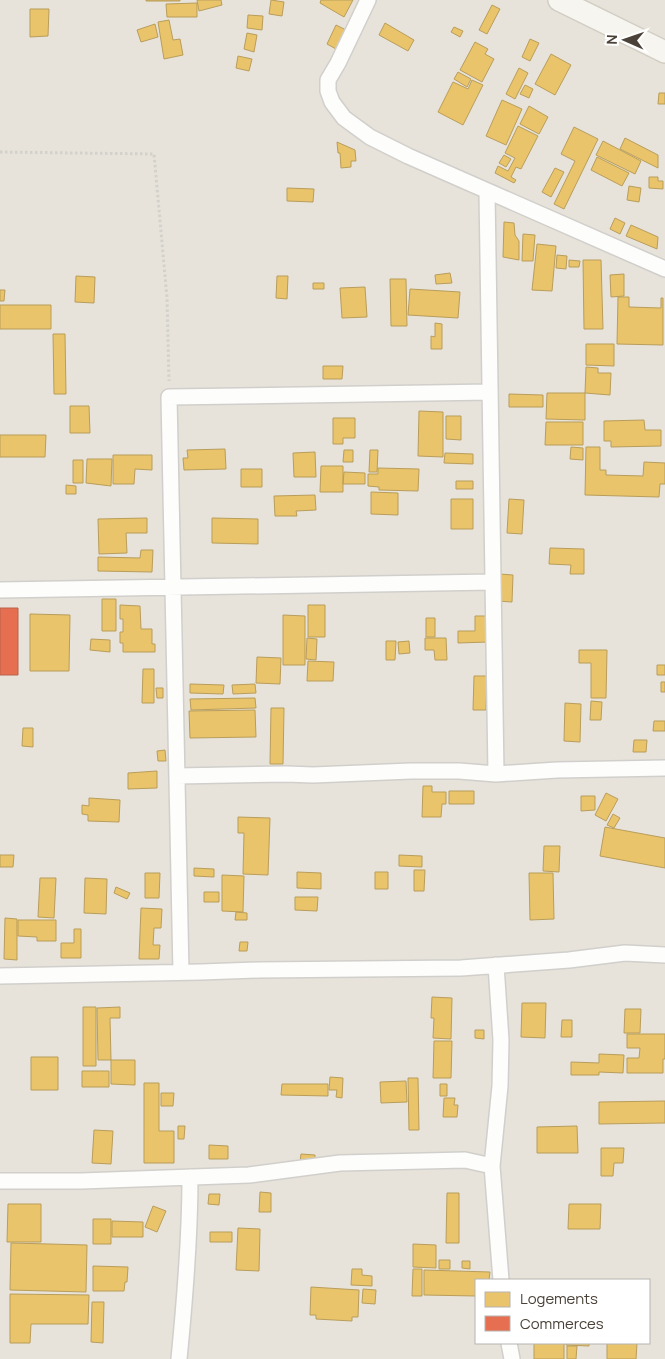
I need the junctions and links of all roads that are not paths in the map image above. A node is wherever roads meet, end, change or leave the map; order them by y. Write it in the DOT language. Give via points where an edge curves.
graph roads {
  1 [pos="368,0"];
  2 [pos="560,0"];
  3 [pos="665,52"];
  4 [pos="487,192"];
  5 [pos="665,269"];
  6 [pos="490,392"];
  7 [pos="493,582"];
  8 [pos="173,588"];
  9 [pos="0,590"];
  10 [pos="665,768"];
  11 [pos="496,774"];
  12 [pos="177,776"];
  13 [pos="665,956"];
  14 [pos="496,965"];
  15 [pos="181,972"];
  16 [pos="0,976"];
  17 [pos="492,1166"];
  18 [pos="190,1176"];
  19 [pos="0,1181"];
  20 [pos="501,1279"];
  21 [pos="509,1344"];
  22 [pos="179,1359"];
  23 [pos="512,1359"];
  1 -- 4 [label="street" via="328,80 332,102 344,118 370,137"];
  2 -- 3 [label="street"];
  4 -- 5 [label="street"];
  4 -- 6 [label="street"];
  6 -- 7 [label="street"];
  6 -- 8 [label="street" via="169,397"];
  7 -- 8 [label="street"];
  7 -- 11 [label="street"];
  8 -- 9 [label="street"];
  8 -- 12 [label="street"];
  10 -- 11 [label="street"];
  11 -- 12 [label="street" via="412,771"];
  12 -- 15 [label="street"];
  13 -- 14 [label="street" via="626,953"];
  14 -- 15 [label="street"];
  14 -- 17 [label="street" via="502,1040"];
  15 -- 16 [label="street"];
  17 -- 18 [label="street" via="464,1160 340,1163 249,1175"];
  17 -- 20 [label="street"];
  18 -- 19 [label="street"];
  18 -- 22 [label="street" via="186,1287"];
  21 -- 23 [label="street"];
}
